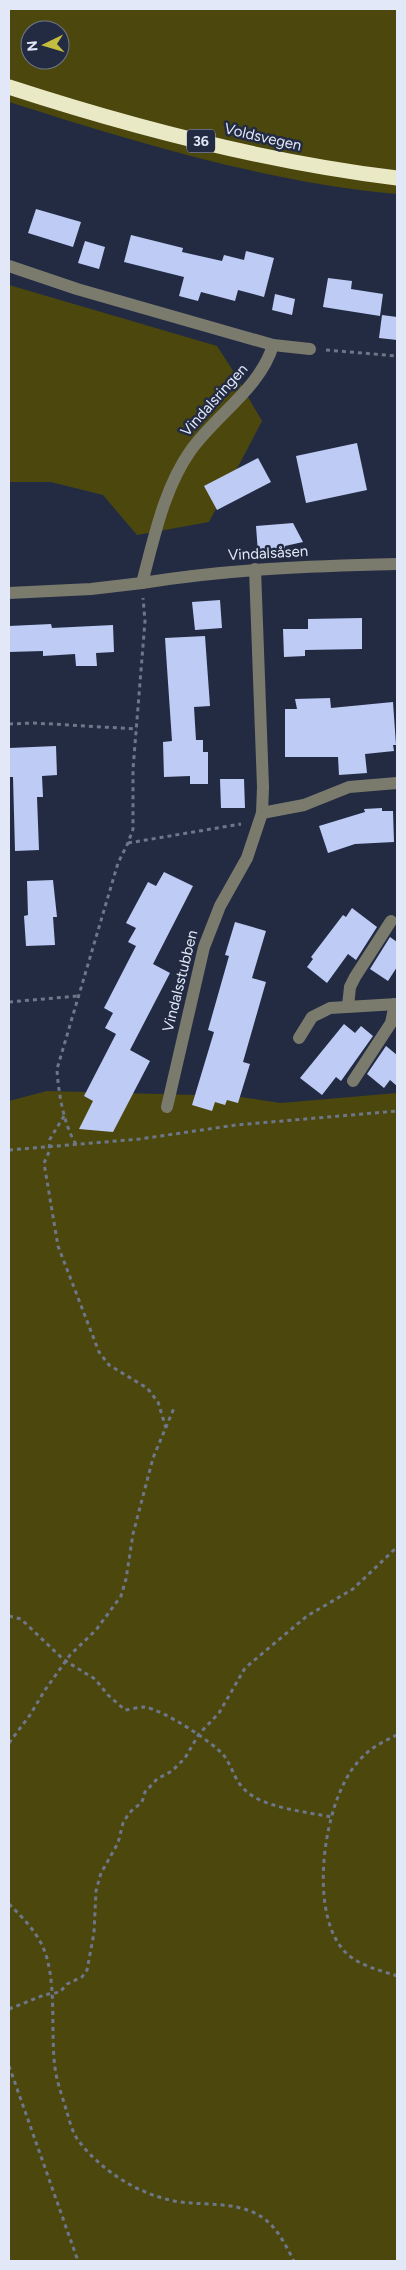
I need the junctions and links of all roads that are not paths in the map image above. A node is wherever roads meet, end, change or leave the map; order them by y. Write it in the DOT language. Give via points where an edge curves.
graph roads {
  1 [pos="9,87"];
  2 [pos="397,178"];
  3 [pos="9,266"];
  4 [pos="273,345"];
  5 [pos="310,349"];
  6 [pos="397,564"];
  7 [pos="255,569"];
  8 [pos="142,582"];
  9 [pos="9,593"];
  10 [pos="397,783"];
  11 [pos="262,813"];
  12 [pos="391,921"];
  13 [pos="396,1004"];
  14 [pos="348,1006"];
  15 [pos="299,1038"];
  16 [pos="353,1081"];
  17 [pos="167,1107"];
  1 -- 2 [label="highway, Voldsvegen / 36" via="103,116 255,154"];
  3 -- 4 [label="street" via="77,289"];
  4 -- 5 [label="street"];
  4 -- 8 [label="street, Vindalsringen" via="268,362 257,378 207,428 189,452 159,520"];
  6 -- 7 [label="street, Vindalsåsen"];
  7 -- 8 [label="street, Vindalsåsen"];
  7 -- 11 [label="street, Vindalsstubben"];
  8 -- 9 [label="street" via="92,589"];
  10 -- 11 [label="street" via="349,787 304,805"];
  11 -- 17 [label="street, Vindalsstubben" via="247,858 208,933"];
  12 -- 14 [label="street" via="355,977 350,987"];
  13 -- 14 [label="street"];
  13 -- 16 [label="street" via="391,1023"];
  14 -- 15 [label="street" via="330,1008 312,1017"];
}
